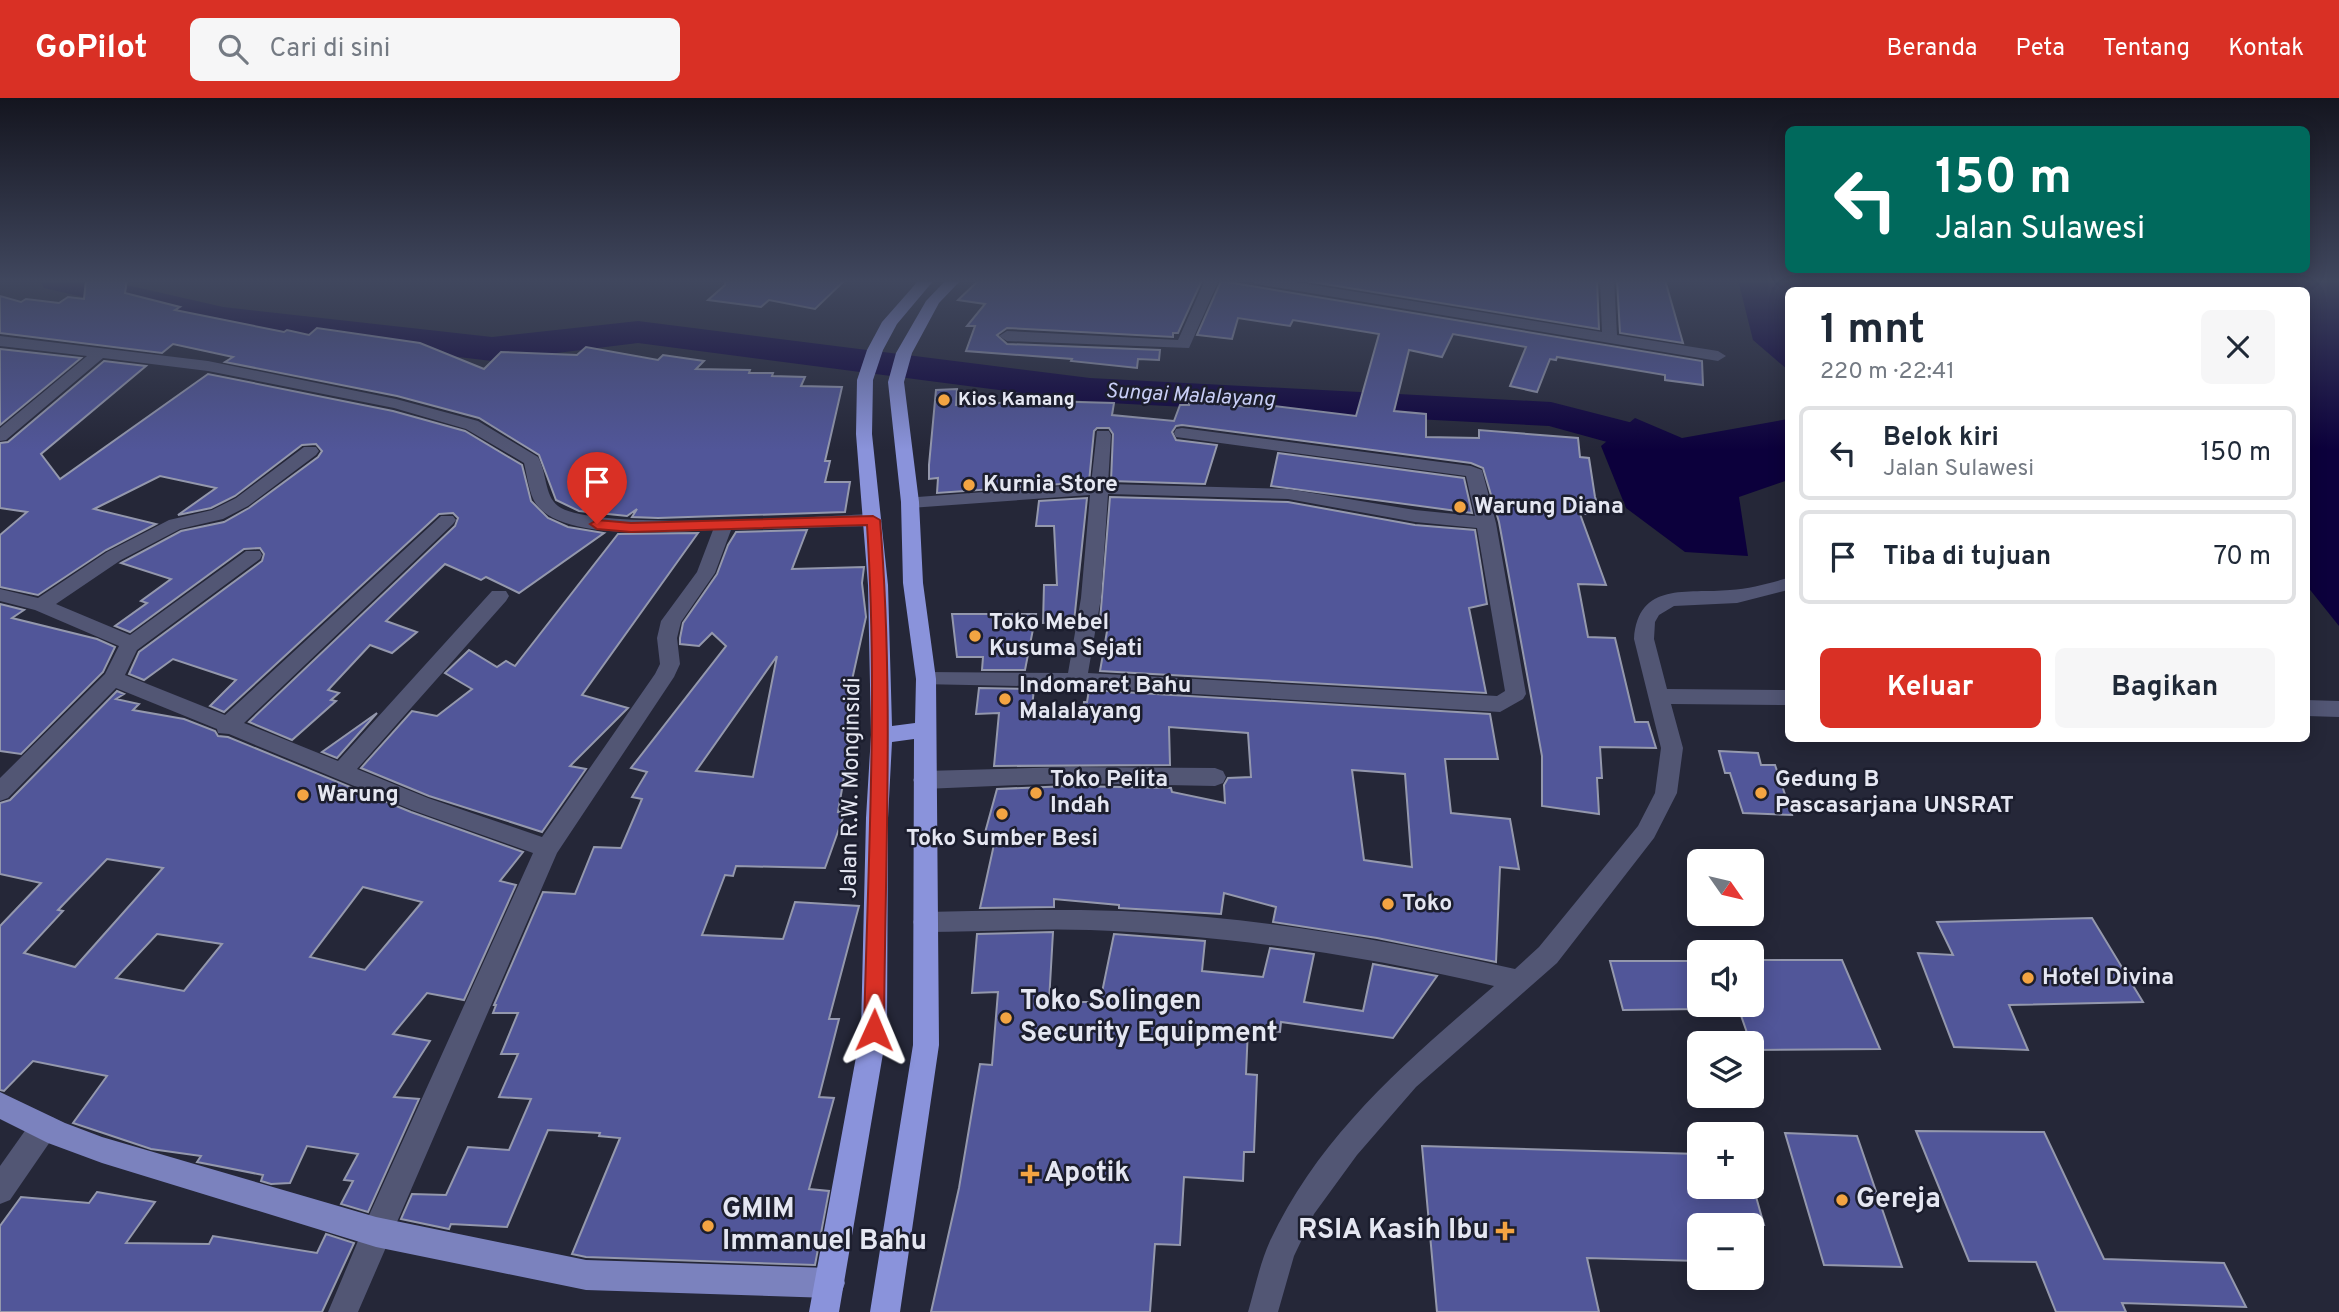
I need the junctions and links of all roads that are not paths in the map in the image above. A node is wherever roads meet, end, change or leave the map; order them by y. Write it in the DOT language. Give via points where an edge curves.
graph roads {
  1 [pos="882,337"];
  2 [pos="913,337"];
  3 [pos="1020,337"];
  4 [pos="1188,337"];
  5 [pos="1602,337"];
  6 [pos="1610,338"];
  7 [pos="0,341"];
  8 [pos="100,353"];
  9 [pos="1718,356"];
  10 [pos="1182,433"];
  11 [pos="1103,435"];
  12 [pos="0,436"];
  13 [pos="310,451"];
  14 [pos="1098,489"];
  15 [pos="910,502"];
  16 [pos="447,520"];
  17 [pos="873,520"];
  18 [pos="1487,523"];
  19 [pos="724,525"];
  20 [pos="253,555"];
  21 [pos="1785,585"];
  22 [pos="0,595"];
  23 [pos="499,596"];
  24 [pos="41,605"];
  25 [pos="129,646"];
  26 [pos="113,678"];
  27 [pos="926,679"];
  28 [pos="1077,680"];
  29 [pos="1658,696"];
  30 [pos="1785,698"];
  31 [pos="2310,708"];
  32 [pos="2339,709"];
  33 [pos="226,727"];
  34 [pos="926,729"];
  35 [pos="882,735"];
  36 [pos="341,773"];
  37 [pos="1215,777"];
  38 [pos="925,780"];
  39 [pos="0,792"];
  40 [pos="547,848"];
  41 [pos="925,922"];
  42 [pos="1520,981"];
  43 [pos="0,1105"];
  44 [pos="44,1127"];
  45 [pos="0,1190"];
  46 [pos="376,1232"];
  47 [pos="830,1283"];
  48 [pos="343,1312"];
  49 [pos="824,1312"];
  50 [pos="885,1312"];
  51 [pos="1263,1312"];
  1 -- 17 [label="highway, Jalan R.W. Monginsidi" via="865,380 864,434"];
  2 -- 15 [label="highway" via="896,382"];
  3 -- 4 [label="street" via="1184,345"];
  5 -- 6 [label="street"];
  6 -- 9 [label="street"];
  7 -- 8 [label="street"];
  8 -- 12 [label="street"];
  8 -- 19 [label="street" via="279,379 472,425 532,461 543,501 554,512 580,521 631,527"];
  10 -- 18 [label="street" via="1471,471 1476,474"];
  11 -- 14 [label="street"];
  13 -- 24 [label="street" via="242,502 217,515 175,524 114,556"];
  14 -- 15 [label="street"];
  14 -- 18 [label="street" via="1288,494"];
  14 -- 28 [label="street" via="1091,598"];
  15 -- 27 [label="highway" via="913,583"];
  16 -- 33 [label="street"];
  17 -- 19 [label="street"];
  17 -- 35 [label="highway, Jalan R.W. Monginsidi"];
  18 -- 28 [label="street" via="1517,689 1508,701"];
  19 -- 40 [label="street" via="706,573 671,621 667,638 670,664 664,677"];
  20 -- 25 [label="street"];
  21 -- 29 [label="street" via="1730,597 1663,601 1650,609 1643,625 1644,639"];
  22 -- 24 [label="street"];
  23 -- 36 [label="street"];
  24 -- 25 [label="street" via="126,640"];
  25 -- 26 [label="street"];
  26 -- 33 [label="street"];
  26 -- 39 [label="street"];
  27 -- 28 [label="street"];
  27 -- 34 [label="highway"];
  29 -- 30 [label="street"];
  29 -- 42 [label="street" via="1672,748 1666,793 1646,832 1549,955"];
  31 -- 32 [label="street"];
  33 -- 36 [label="street"];
  34 -- 35 [label="highway"];
  34 -- 38 [label="highway"];
  35 -- 47 [label="highway, Jalan R.W. Monginsidi" via="874,1030"];
  36 -- 40 [label="street"];
  37 -- 38 [label="street" via="1069,775"];
  38 -- 41 [label="highway"];
  40 -- 46 [label="street"];
  41 -- 42 [label="street" via="1090,920 1266,932"];
  41 -- 50 [label="highway" via="926,1045"];
  42 -- 51 [label="street" via="1407,1078 1347,1146 1304,1205 1280,1252"];
  43 -- 44 [label="main road"];
  44 -- 45 [label="street"];
  44 -- 46 [label="main road" via="102,1150"];
  46 -- 47 [label="main road" via="586,1275"];
  46 -- 48 [label="street"];
  47 -- 49 [label="highway, Jalan R.W. Monginsidi"];
}
